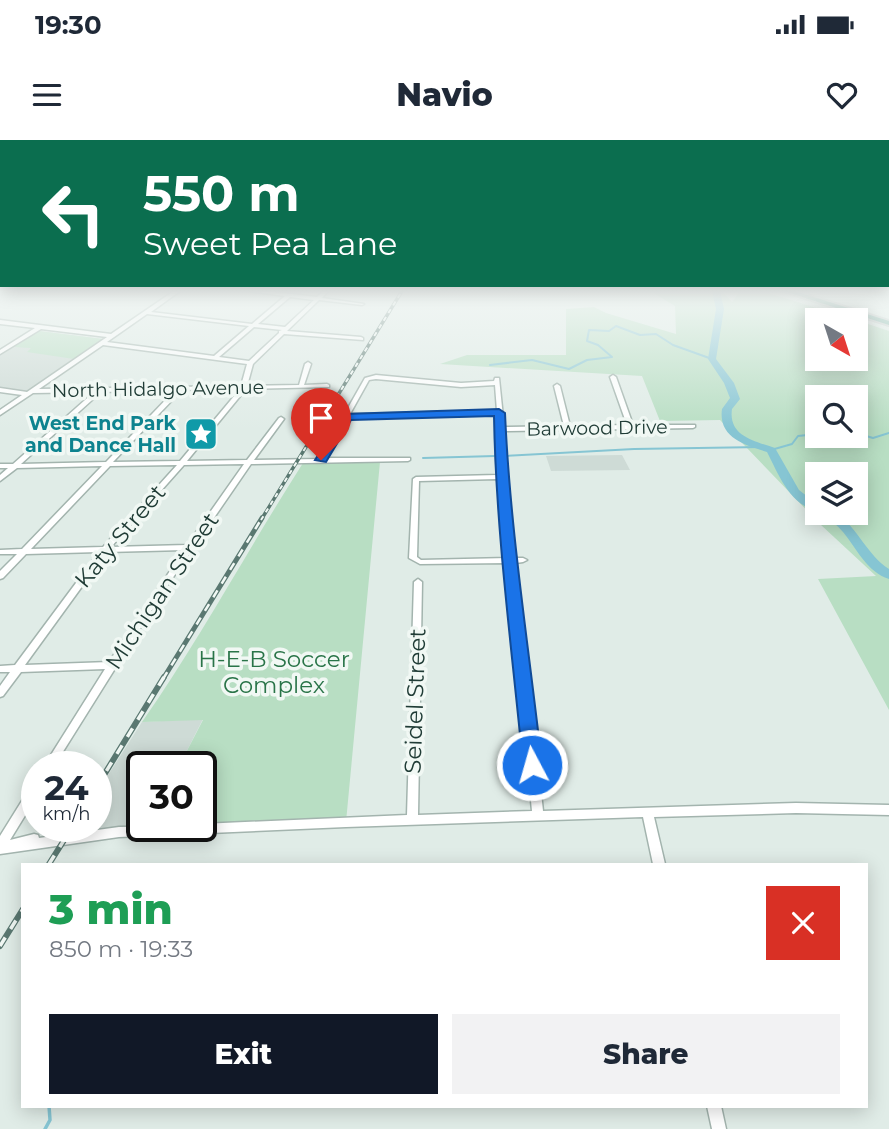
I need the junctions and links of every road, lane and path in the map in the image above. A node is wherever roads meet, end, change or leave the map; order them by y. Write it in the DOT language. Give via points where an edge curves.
graph roads {
  1 [pos="24,337"];
  2 [pos="110,337"];
  3 [pos="240,337"];
  4 [pos="276,337"];
  5 [pos="345,337"];
  6 [pos="361,339"];
  7 [pos="101,343"];
  8 [pos="1,351"];
  9 [pos="215,358"];
  10 [pos="250,363"];
  11 [pos="308,364"];
  12 [pos="613,377"];
  13 [pos="302,386"];
  14 [pos="327,386"];
  15 [pos="557,386"];
  16 [pos="244,387"];
  17 [pos="180,389"];
  18 [pos="0,390"];
  19 [pos="99,390"];
  20 [pos="30,393"];
  21 [pos="0,413"];
  22 [pos="499,413"];
  23 [pos="348,416"];
  24 [pos="281,419"];
  25 [pos="693,426"];
  26 [pos="631,427"];
  27 [pos="500,429"];
  28 [pos="568,429"];
  29 [pos="408,459"];
  30 [pos="321,460"];
  31 [pos="249,462"];
  32 [pos="183,463"];
  33 [pos="109,464"];
  34 [pos="0,466"];
  35 [pos="15,466"];
  36 [pos="501,477"];
  37 [pos="0,479"];
  38 [pos="191,547"];
  39 [pos="104,550"];
  40 [pos="24,551"];
  41 [pos="0,552"];
  42 [pos="512,559"];
  43 [pos="523,560"];
  44 [pos="0,576"];
  45 [pos="418,582"];
  46 [pos="111,665"];
  47 [pos="18,668"];
  48 [pos="0,669"];
  49 [pos="0,693"];
  50 [pos="58,751"];
  51 [pos="889,810"];
  52 [pos="647,812"];
  53 [pos="21,813"];
  54 [pos="537,816"];
  55 [pos="412,820"];
  56 [pos="0,848"];
  57 [pos="659,863"];
  58 [pos="714,1108"];
  59 [pos="719,1129"];
  1 -- 8 [label="street"];
  2 -- 7 [label="street"];
  3 -- 9 [label="street"];
  4 -- 10 [label="street"];
  5 -- 6 [label="street"];
  7 -- 9 [label="street"];
  7 -- 20 [label="street"];
  9 -- 10 [label="street"];
  10 -- 16 [label="street, Katy Street"];
  11 -- 13 [label="street"];
  12 -- 26 [label="street"];
  13 -- 14 [label="street, North Hidalgo Avenue"];
  13 -- 16 [label="street, North Hidalgo Avenue"];
  15 -- 28 [label="street"];
  16 -- 17 [label="street, North Hidalgo Avenue"];
  16 -- 32 [label="street, Katy Street"];
  17 -- 19 [label="street, North Hidalgo Avenue"];
  17 -- 33 [label="street"];
  18 -- 20 [label="street, North Hidalgo Avenue"];
  19 -- 20 [label="street, North Hidalgo Avenue"];
  19 -- 35 [label="street"];
  20 -- 21 [label="street"];
  22 -- 23 [label="street"];
  22 -- 23 [label="street" via="497,381 461,385 371,378"];
  22 -- 27 [label="street"];
  23 -- 30 [label="street"];
  24 -- 31 [label="street, Michigan Street"];
  25 -- 26 [label="street, Barwood Drive"];
  26 -- 28 [label="street, Barwood Drive"];
  27 -- 28 [label="street, Barwood Drive"];
  27 -- 36 [label="street"];
  29 -- 30 [label="street"];
  30 -- 31 [label="street"];
  31 -- 32 [label="street"];
  31 -- 38 [label="street, Michigan Street"];
  32 -- 33 [label="street"];
  32 -- 39 [label="street, Katy Street"];
  33 -- 35 [label="street"];
  33 -- 40 [label="street"];
  34 -- 35 [label="street"];
  35 -- 37 [label="street"];
  36 -- 42 [label="street"];
  36 -- 42 [label="street" via="416,479 413,557 420,562"];
  38 -- 39 [label="street"];
  38 -- 46 [label="street, Michigan Street"];
  39 -- 40 [label="street"];
  39 -- 47 [label="street, Katy Street"];
  40 -- 41 [label="street"];
  40 -- 44 [label="street"];
  42 -- 43 [label="street"];
  42 -- 54 [label="street"];
  45 -- 55 [label="street, Seidel Street"];
  46 -- 47 [label="street"];
  46 -- 50 [label="street, Michigan Street"];
  47 -- 48 [label="street"];
  47 -- 49 [label="street, Katy Street"];
  51 -- 52 [label="street"];
  52 -- 54 [label="street"];
  52 -- 57 [label="street"];
  53 -- 56 [label="street"];
  54 -- 55 [label="street"];
  55 -- 56 [label="street" via="119,832"];
  58 -- 59 [label="street"];
}
